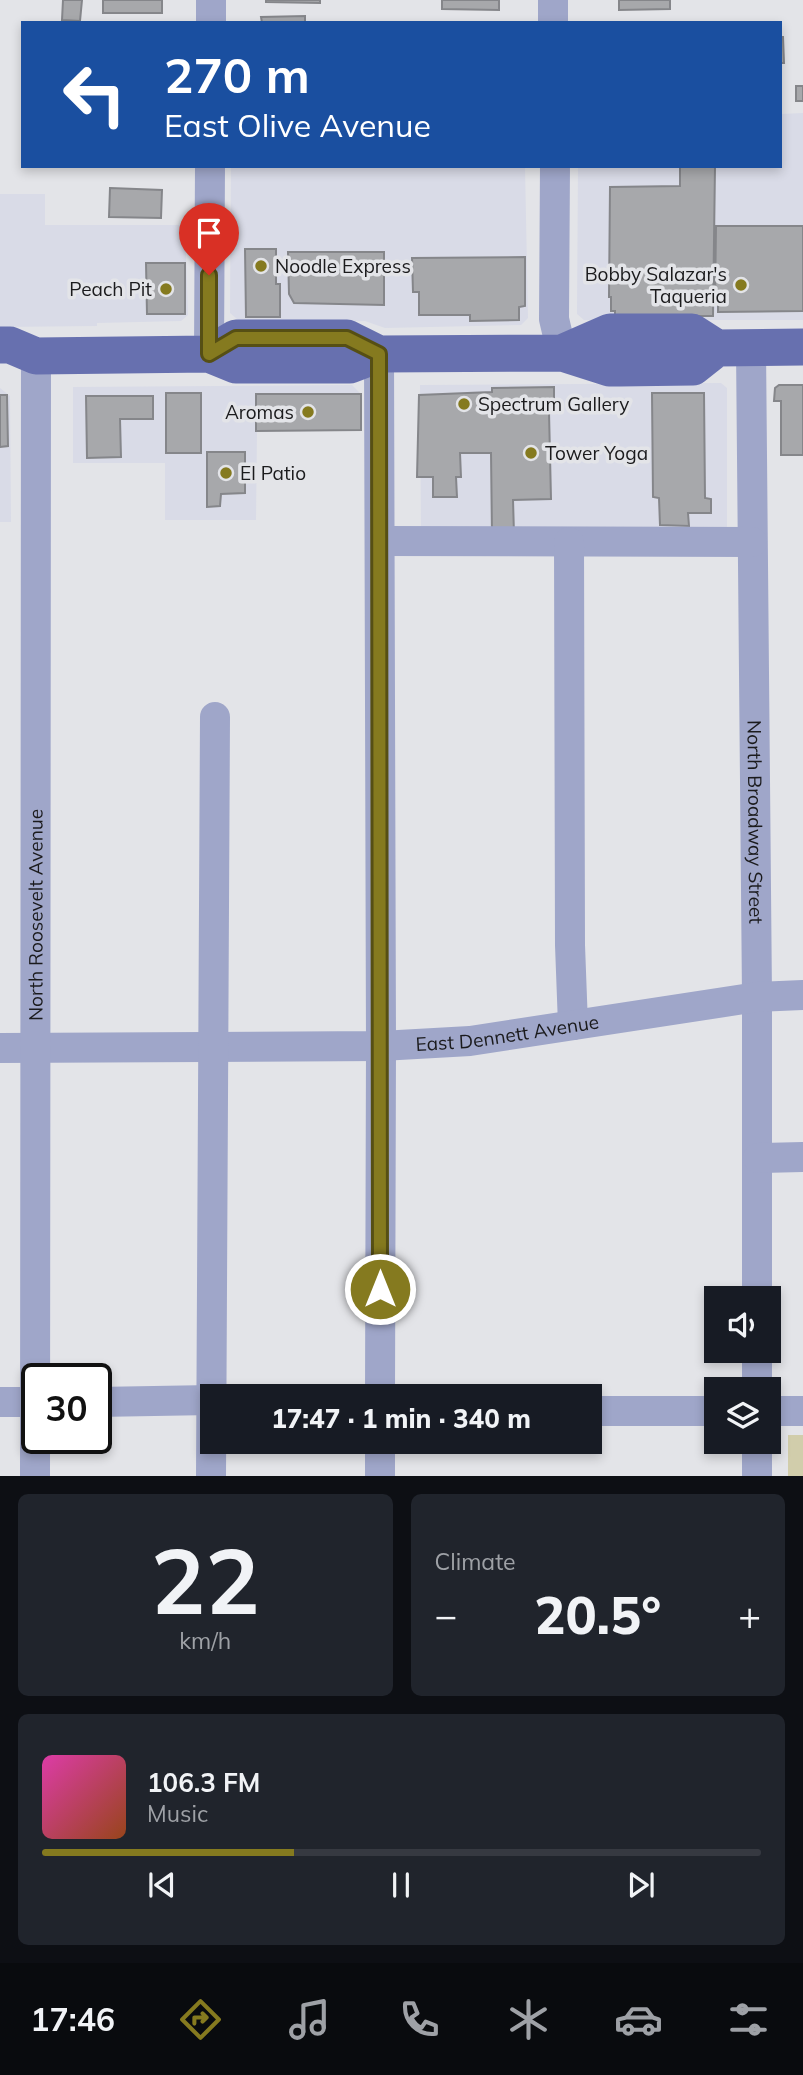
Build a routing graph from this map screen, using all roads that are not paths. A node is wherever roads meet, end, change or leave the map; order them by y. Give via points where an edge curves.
1 (211, 0) edge
2 (553, 0) edge
3 (211, 21) edge
4 (554, 21) edge
5 (210, 168) edge
6 (555, 168) edge
7 (0, 345) edge
8 (803, 347) edge
9 (734, 348) junction
10 (562, 353) junction
11 (209, 354) junction
12 (379, 354) junction
13 (36, 355) junction
14 (0, 369) edge
15 (380, 541) junction
16 (569, 542) junction
17 (752, 542) junction
18 (215, 717) dead end
19 (803, 995) edge
20 (757, 997) junction
21 (573, 1025) junction
22 (213, 1046) junction
23 (381, 1046) junction
24 (37, 1047) junction
25 (0, 1048) edge
26 (758, 1157) junction
27 (803, 1157) edge
28 (757, 1286) edge
29 (36, 1363) edge
30 (212, 1384) edge
31 (380, 1384) edge
32 (200, 1400) edge
33 (0, 1402) edge
34 (21, 1402) edge
35 (112, 1402) edge
36 (602, 1411) edge
37 (704, 1411) edge
38 (781, 1411) edge
39 (803, 1411) edge
40 (35, 1454) edge
41 (211, 1454) edge
42 (380, 1454) edge
43 (757, 1454) edge
44 (35, 1476) edge
45 (211, 1476) edge
46 (380, 1476) edge
47 (757, 1476) edge

1 - 3 street
2 - 4 street
5 - 11 street
6 - 10 street via 554,319
7 - 13 main road
8 - 9 main road
9 - 10 main road via 693,367 609,368
9 - 17 street, North Broadway Street
10 - 12 main road
11 - 12 main road via 236,338 347,338
11 - 13 main road
12 - 15 street
13 - 14 main road via 11,369
13 - 24 street, North Roosevelt Avenue
15 - 16 street
15 - 23 street
16 - 17 street
16 - 21 street
17 - 20 street, North Broadway Street
18 - 22 street
19 - 20 street, East Dennett Avenue
20 - 21 street, East Dennett Avenue
20 - 26 street, North Broadway Street
21 - 23 street, East Dennett Avenue via 470,1041
22 - 23 street, East Dennett Avenue
22 - 24 street, East Dennett Avenue
22 - 30 street
23 - 31 street
24 - 25 street, East Dennett Avenue
24 - 29 street, North Roosevelt Avenue
26 - 27 street
26 - 28 street, North Broadway Street
32 - 35 street
33 - 34 street
36 - 37 street
38 - 39 street
40 - 44 street, North Roosevelt Avenue
41 - 45 street
42 - 46 street
43 - 47 street

